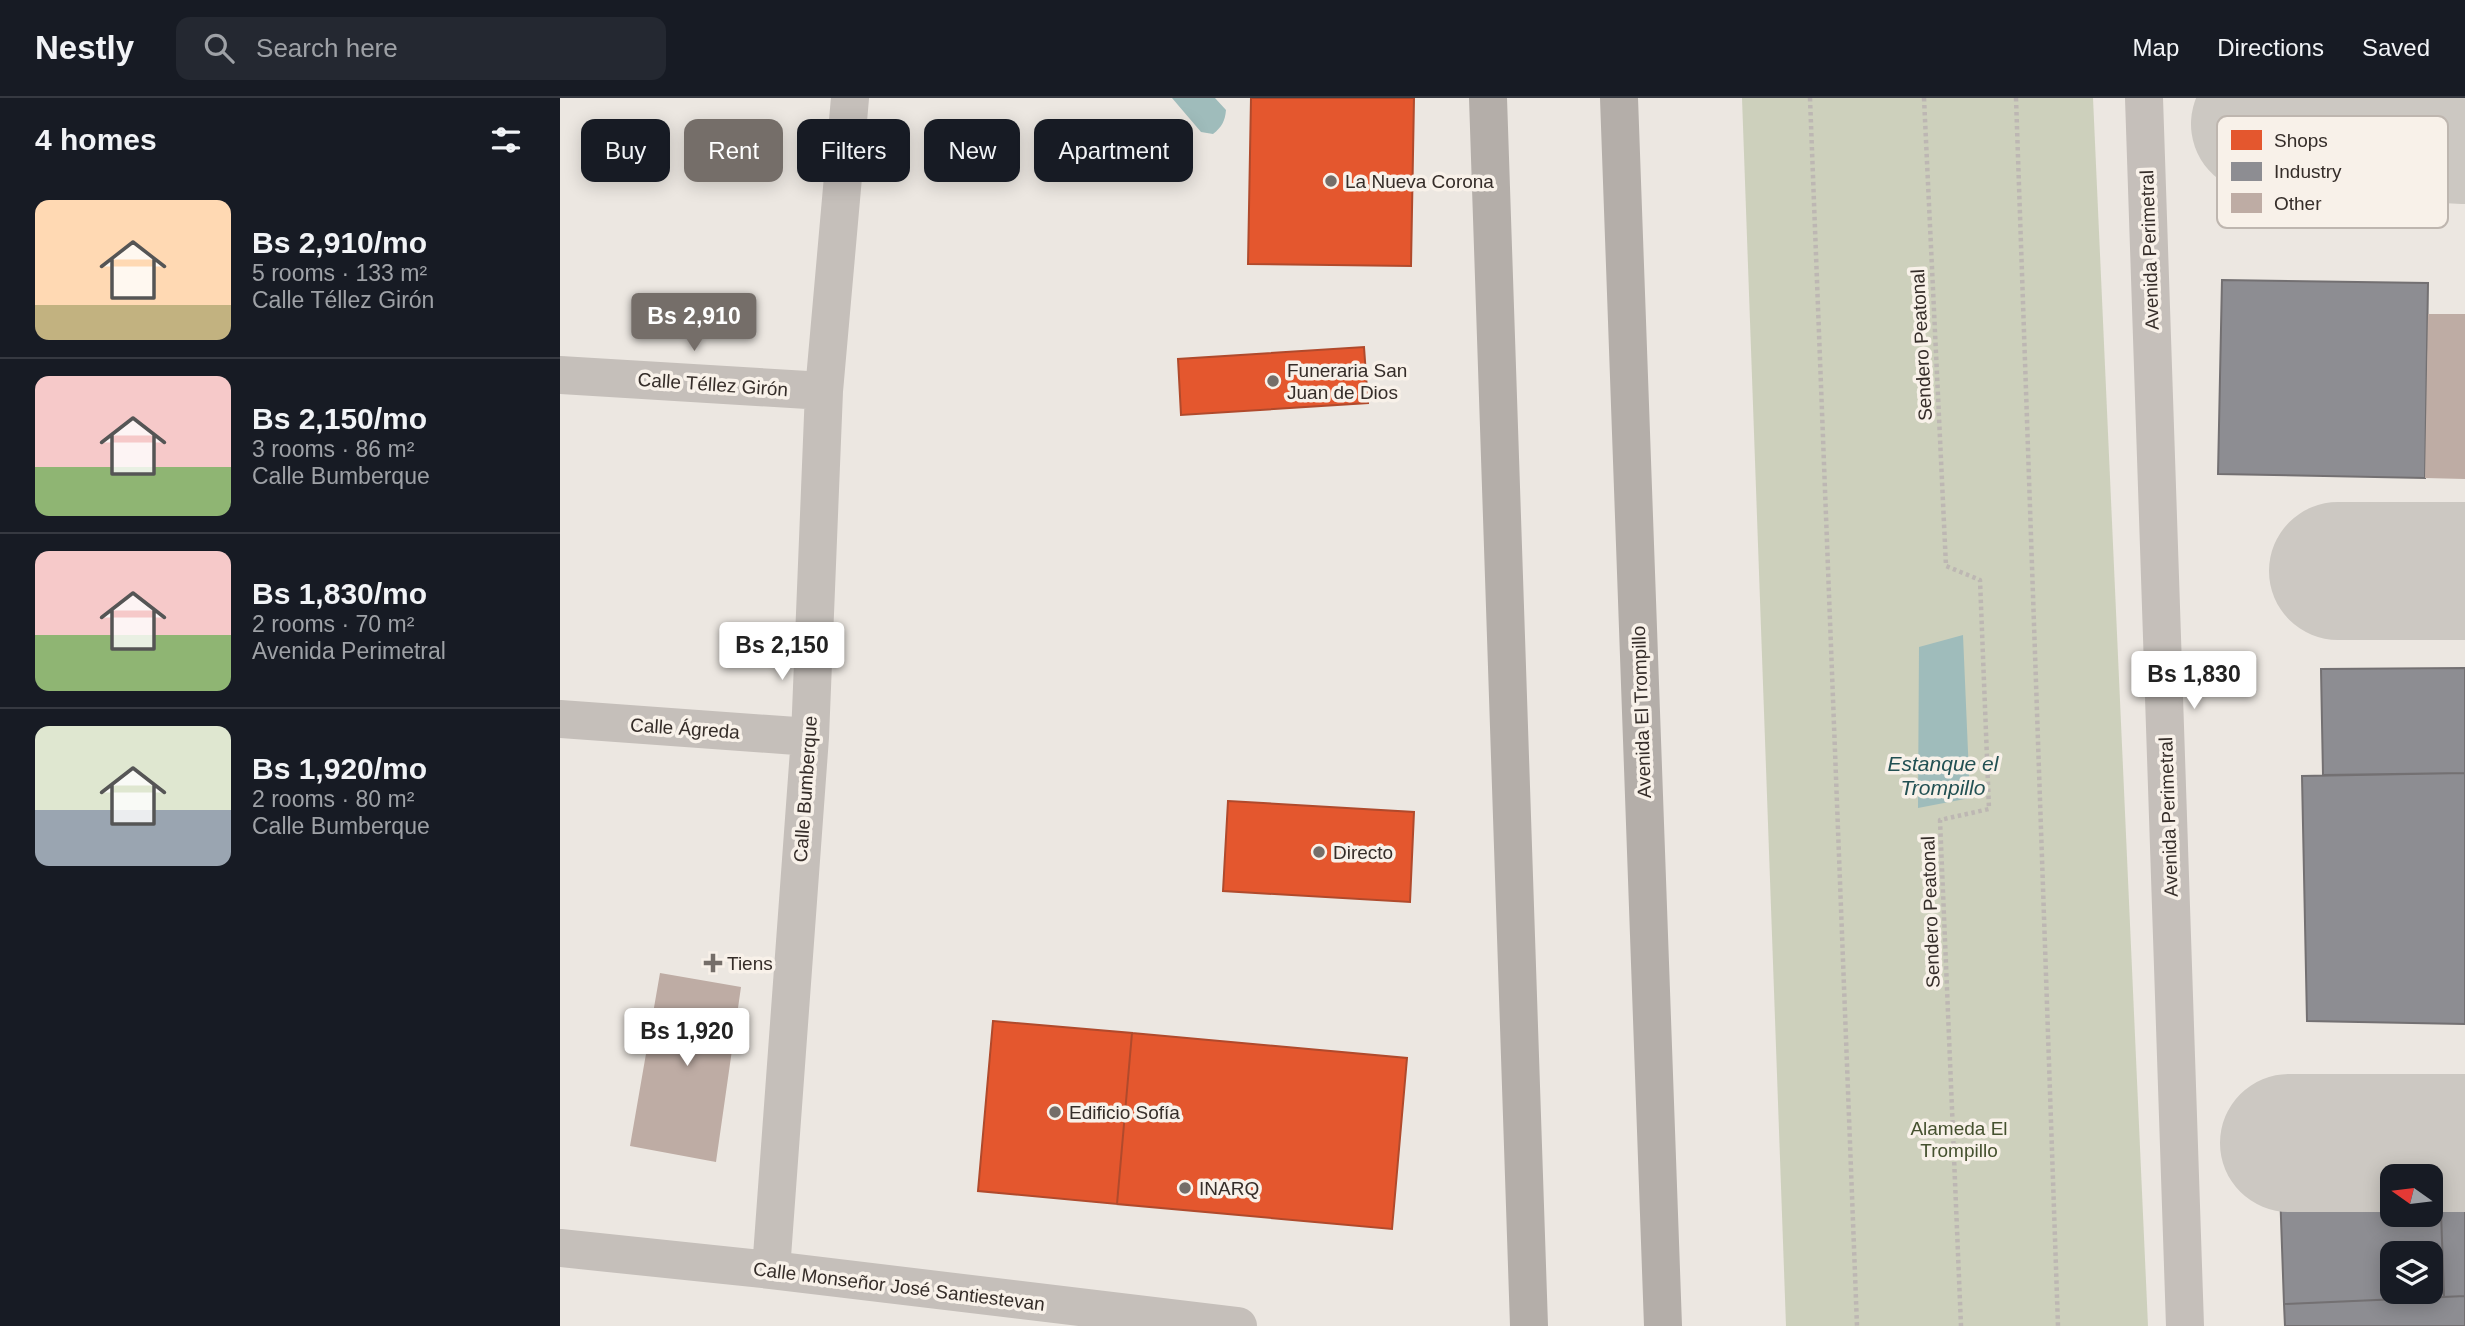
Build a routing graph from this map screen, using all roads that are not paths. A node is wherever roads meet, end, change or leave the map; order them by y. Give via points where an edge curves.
1 (850, 98) edge
2 (1488, 98) edge
3 (1619, 98) edge
4 (2144, 98) edge
5 (560, 375) edge
6 (824, 391) junction
7 (560, 719) edge
8 (810, 737) junction
9 (560, 1248) edge
10 (771, 1270) junction
11 (1238, 1326) edge
12 (1529, 1326) edge
13 (1662, 1326) edge
14 (2185, 1326) edge

1 - 6 street, Calle Bumberque
2 - 12 main road
3 - 13 main road, Avenida El Trompillo
4 - 14 street, Avenida Perimetral
5 - 6 street, Calle Téllez Girón
6 - 8 street, Calle Bumberque
7 - 8 street, Calle Ágreda
8 - 10 street, Calle Bumberque
9 - 10 street, Calle Monseñor José Santiestevan
10 - 11 street, Calle Monseñor José Santiestevan

